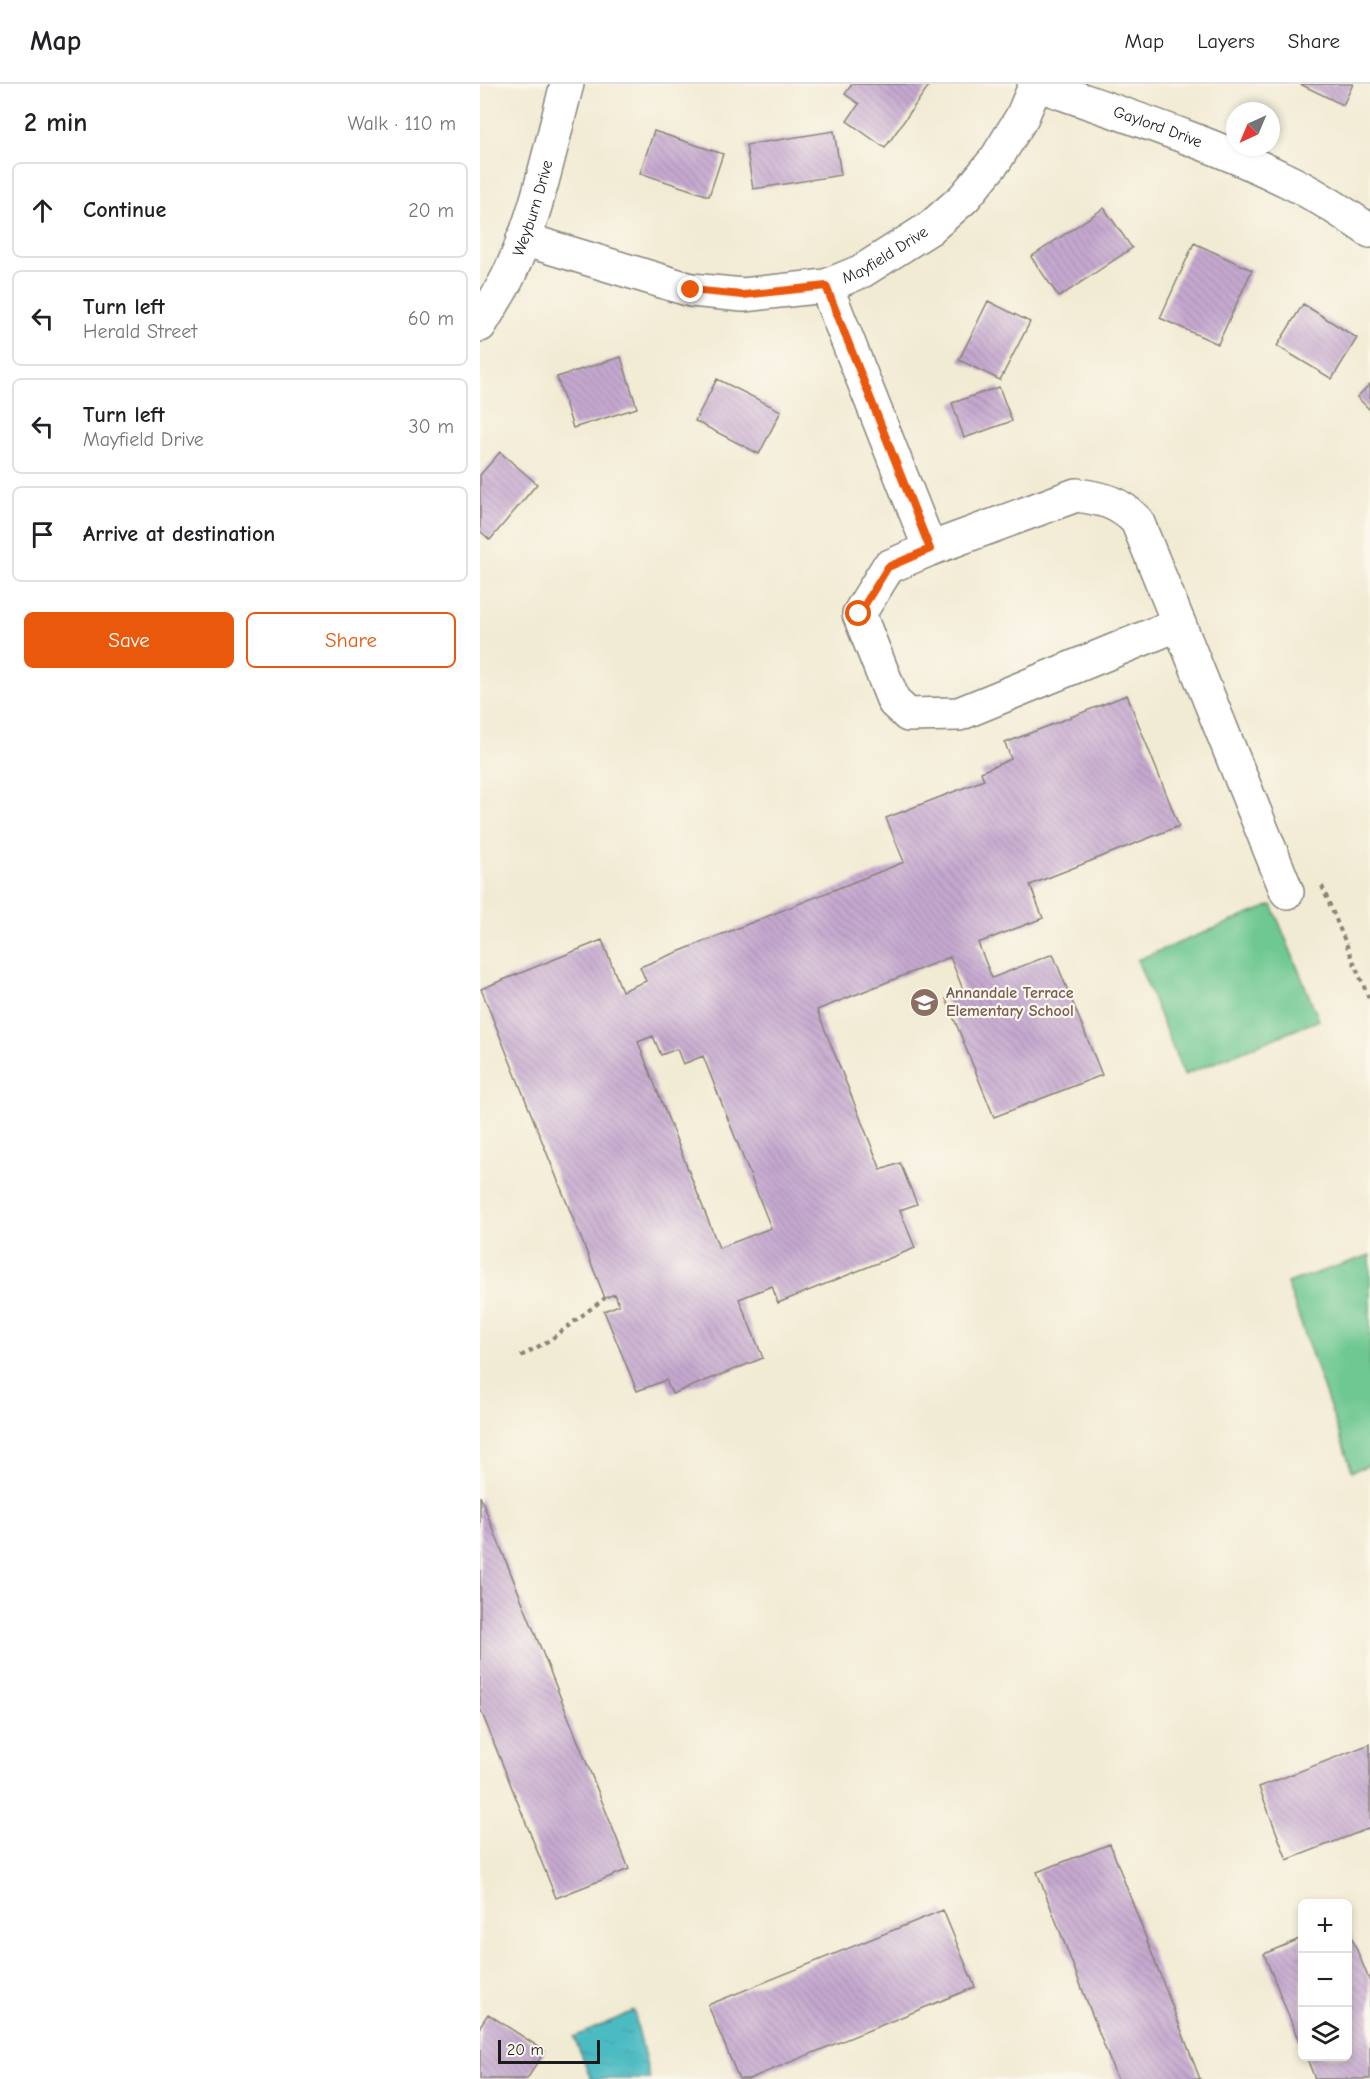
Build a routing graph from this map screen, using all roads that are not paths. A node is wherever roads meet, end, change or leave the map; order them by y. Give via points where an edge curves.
1 (567, 84) edge
2 (1036, 84) edge
3 (1370, 231) edge
4 (523, 239) junction
5 (826, 286) junction
6 (480, 325) edge
7 (930, 549) junction
8 (1179, 624) junction
9 (1287, 892) road end

1 - 4 street, Weyburn Drive
2 - 3 street, Gaylord Drive via 1219,150 1289,181
2 - 5 street, Mayfield Drive via 996,159 964,198 930,228 862,271
4 - 5 street, Mayfield Drive via 691,290 743,295
4 - 6 street, Weyburn Drive via 508,277
5 - 7 street
7 - 8 street via 1076,495 1103,498 1126,509 1137,520
7 - 8 street via 888,567 859,614 894,702 908,714 959,714
8 - 9 street

